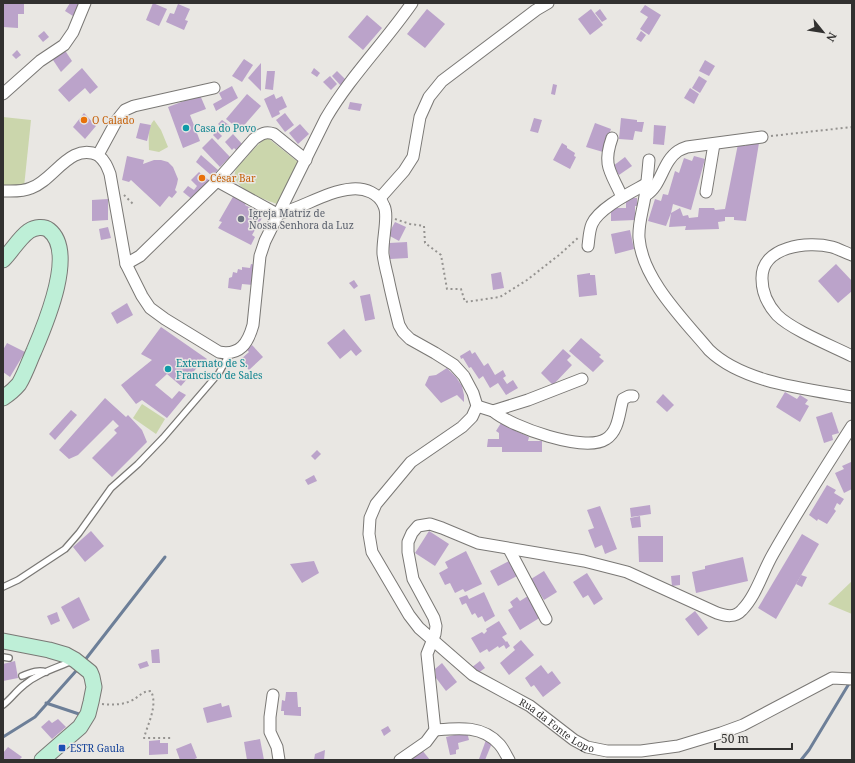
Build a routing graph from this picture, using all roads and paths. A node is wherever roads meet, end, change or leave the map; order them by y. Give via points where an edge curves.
1 (85, 3) edge
2 (412, 3) edge
3 (548, 3) edge
4 (214, 88) dead end
5 (3, 94) edge
6 (852, 127) edge
7 (762, 137) joint
8 (612, 138) dead end
9 (714, 144) junction
10 (98, 155) junction
11 (306, 160) junction
12 (649, 160) dead end
13 (217, 181) junction
14 (646, 190) junction
15 (3, 191) edge
16 (121, 192) dead end
17 (706, 192) dead end
18 (622, 197) junction
19 (380, 198) junction
20 (133, 204) dead end
21 (277, 214) junction
22 (386, 218) junction
23 (591, 225) junction
24 (588, 246) dead end
25 (852, 255) edge
26 (3, 260) edge
27 (126, 264) junction
28 (227, 353) junction
29 (852, 356) edge
30 (582, 379) dead end
31 (633, 396) dead end
32 (852, 397) edge
33 (3, 398) edge
34 (477, 406) junction
35 (494, 411) junction
36 (852, 426) edge
37 (509, 549) junction
38 (3, 587) edge
39 (546, 619) dead end
40 (3, 641) edge
41 (432, 641) junction
42 (76, 661) junction
43 (47, 672) junction
44 (22, 676) dead end
45 (852, 679) edge
46 (274, 695) dead end
47 (91, 702) junction
48 (3, 705) edge
49 (435, 730) junction
50 (174, 738) dead end
51 (42, 760) edge
52 (279, 760) edge
53 (400, 760) edge
54 (508, 760) edge

1 - 5 street via 73,32 64,45 40,61
2 - 11 street via 336,101
3 - 19 street via 442,81 429,97 420,117 412,157 404,172
4 - 10 street via 125,110
6 - 7 path
7 - 9 street
8 - 18 street via 607,150 608,170
9 - 14 street via 687,147 678,151 651,192
9 - 17 street
10 - 15 street via 83,152 32,188
10 - 27 street via 103,159 110,174
11 - 13 street via 268,132 254,139
11 - 21 street
12 - 14 street
13 - 21 street
13 - 27 street via 140,256
14 - 18 street
14 - 32 street via 639,237 641,254 656,285 709,350 727,365 749,376
16 - 20 path
18 - 23 street
19 - 21 street via 363,189 351,189
19 - 22 street via 386,211
21 - 28 street via 260,256 250,336 244,346 235,352
22 - 23 path via 424,226 425,243 441,255 447,289 461,289 465,302 500,297 560,255
22 - 34 street via 383,256 399,325 410,339 454,365 473,392
23 - 24 street
25 - 29 street via 832,247 810,244 790,248 776,253 767,261 762,272 762,284 767,301 778,315 793,327
26 - 33 main road via 30,230 40,227 48,229 55,236 60,268 56,294 23,376 14,390
27 - 28 street via 150,308 212,348
28 - 38 lane via 219,373 163,438 112,488 65,549 24,577
30 - 35 street
31 - 35 street via 622,400 613,431 606,439 593,443 582,444 528,430 500,417
34 - 35 street
34 - 41 street, Rua da Fonte Lopo via 472,417 462,427 411,462 376,504 370,518 372,552 409,615
36 - 37 street via 772,556 748,603 735,615 717,613 627,572 584,560
37 - 39 street
37 - 41 street via 478,543 430,524 418,526 412,533 408,542 408,552 413,578 434,618 436,626
40 - 42 main road via 49,650
41 - 45 street, Rua da Fonte Lopo via 473,675 530,706 574,740 587,747 607,751 641,751 678,746 743,725 832,678
41 - 49 street via 427,654 427,664
42 - 43 lane
42 - 47 main road via 90,672 92,677 94,687
43 - 44 lane via 36,671
43 - 48 lane via 34,677
46 - 52 street via 270,732 277,747
47 - 50 path via 121,704 132,701 145,691 151,691 154,706 144,738
47 - 51 main road via 88,714 80,727
49 - 53 street via 426,742
49 - 54 street via 480,730 500,745

